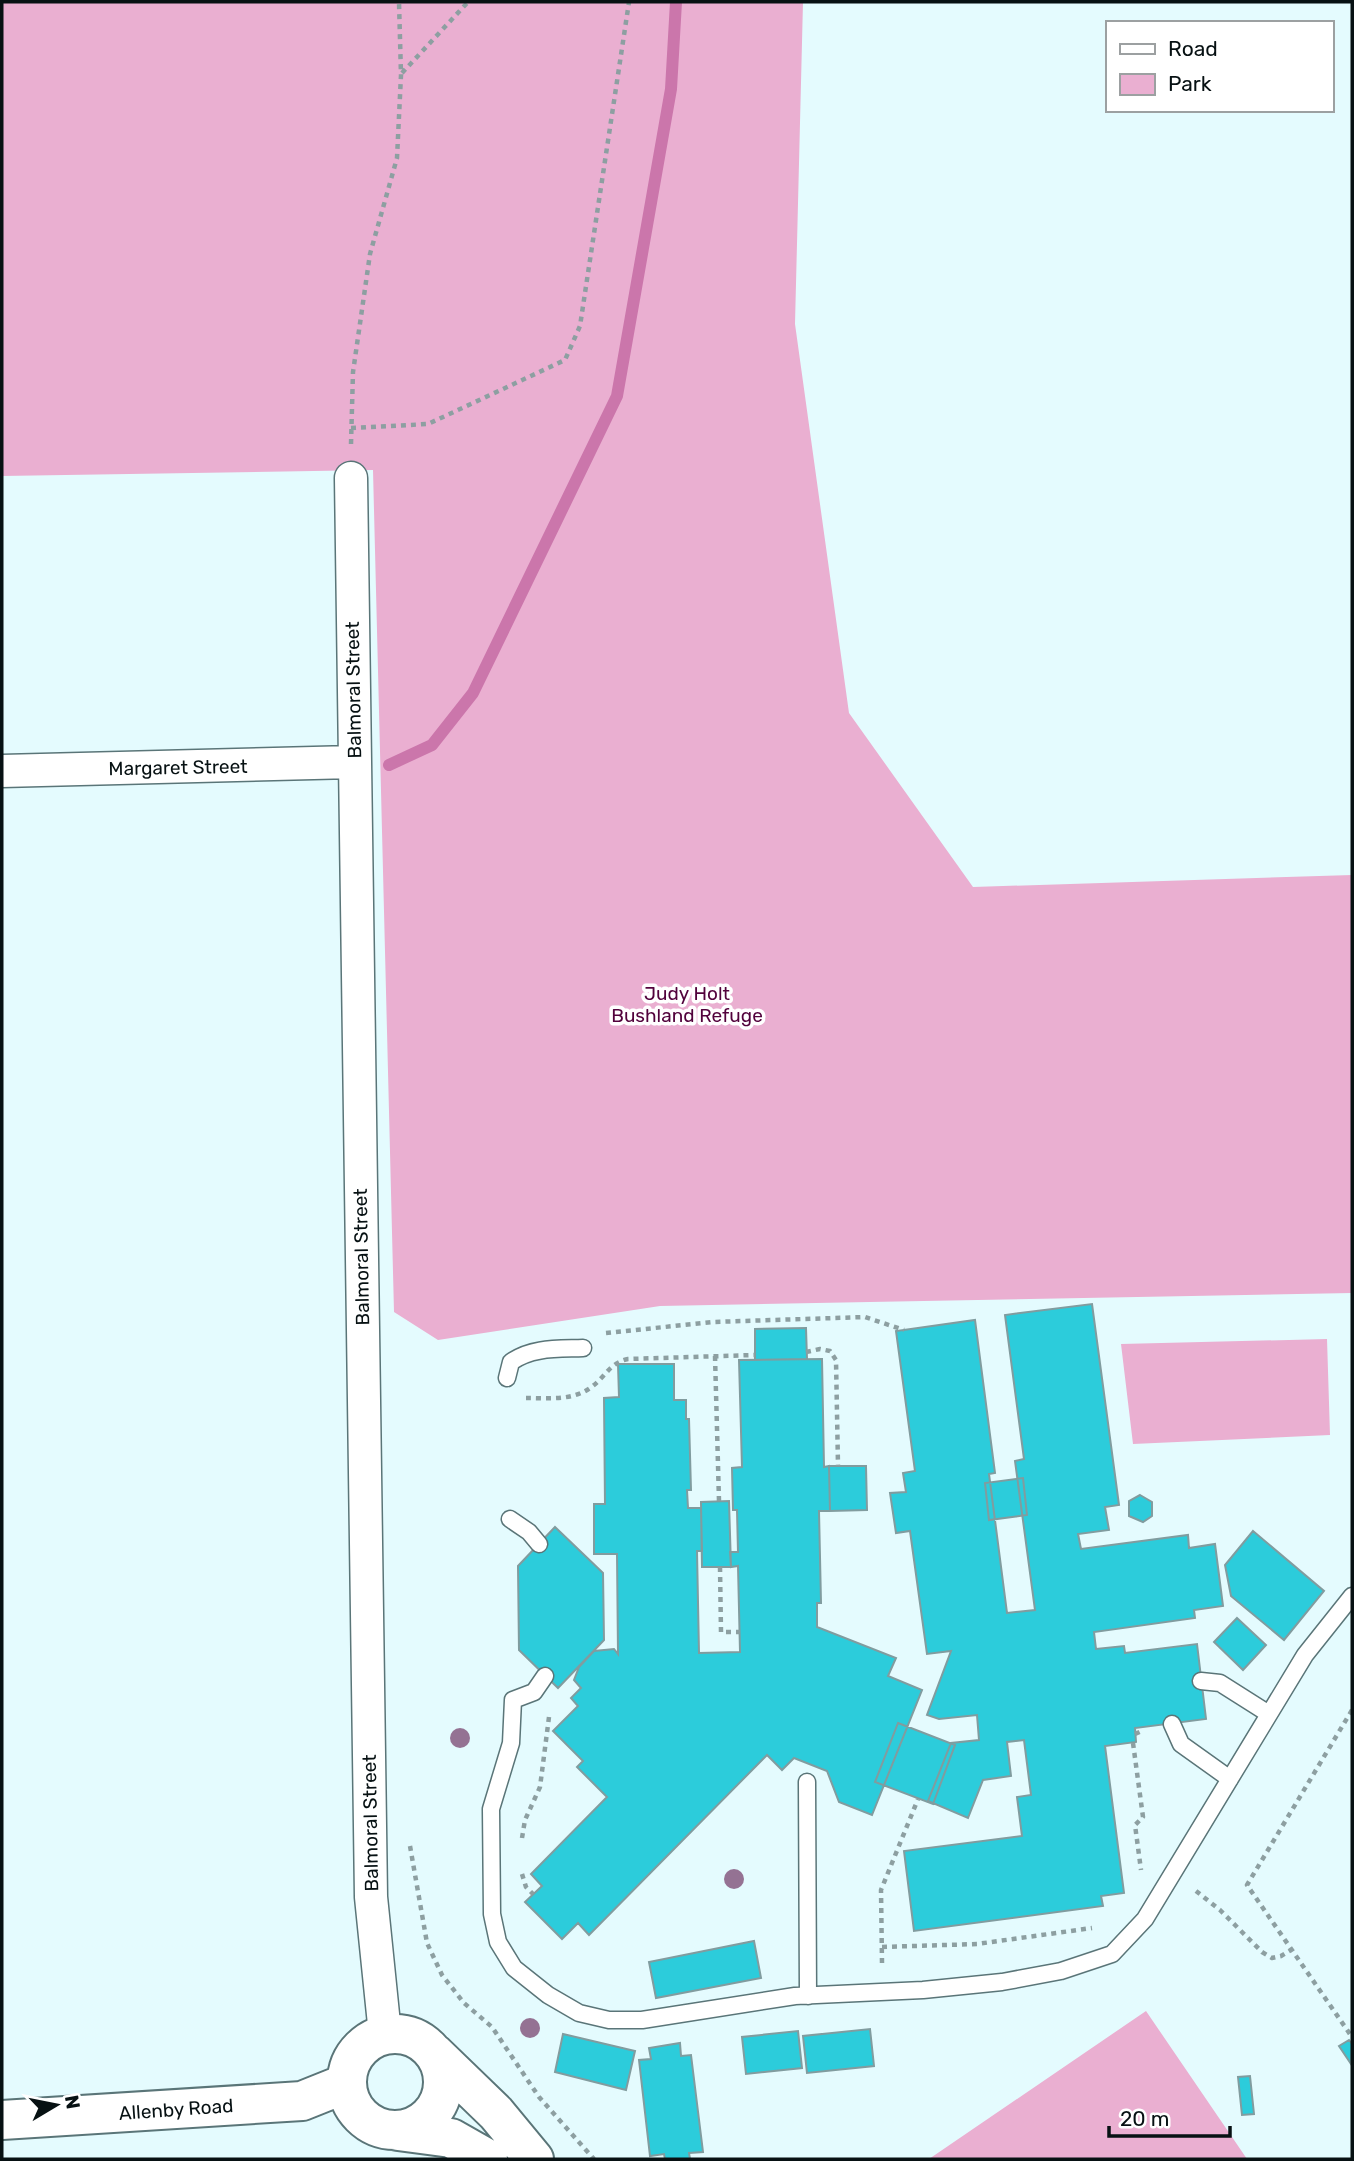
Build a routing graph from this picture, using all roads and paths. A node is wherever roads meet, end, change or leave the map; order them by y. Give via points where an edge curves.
1 (399, 2) edge
2 (468, 2) edge
3 (629, 2) edge
4 (401, 75) junction
5 (351, 428) junction
6 (351, 478) joint
7 (353, 762) junction
8 (2, 771) edge
9 (904, 1330) dead end
10 (583, 1348) joint
11 (806, 1352) dead end
12 (755, 1355) dead end
13 (715, 1356) junction
14 (508, 1378) dead end
15 (521, 1398) dead end
16 (838, 1466) dead end
17 (719, 1501) dead end
18 (510, 1519) dead end
19 (540, 1544) dead end
20 (720, 1567) dead end
21 (1352, 1596) edge
22 (740, 1632) dead end
23 (544, 1678) joint
24 (1201, 1681) dead end
25 (1352, 1710) edge
26 (1269, 1714) junction
27 (1172, 1724) dead end
28 (1133, 1743) dead end
29 (1230, 1779) junction
30 (807, 1782) dead end
31 (918, 1799) dead end
32 (522, 1841) dead end
33 (409, 1843) dead end
34 (523, 1866) dead end
35 (1172, 1874) junction
36 (1142, 1878) dead end
37 (533, 1894) dead end
38 (1094, 1928) dead end
39 (882, 1947) junction
40 (1291, 1950) junction
41 (883, 1992) junction
42 (808, 1996) junction
43 (385, 2034) junction
44 (1352, 2036) edge
45 (434, 2053) junction
46 (347, 2083) junction
47 (2, 2120) edge
48 (398, 2131) junction
49 (488, 2159) edge
50 (534, 2159) edge
51 (594, 2159) edge

1 - 4 path
2 - 4 path
3 - 5 path via 580,326 565,360 428,424
4 - 5 path via 397,158 370,254 353,372
5 - 6 path
6 - 7 street, Balmoral Street
7 - 8 street, Margaret Street
7 - 43 street, Balmoral Street via 371,1897
9 - 10 path via 865,1317 713,1322 586,1337
10 - 14 lane via 520,1355 511,1362
11 - 16 path via 830,1351 836,1360
12 - 13 path
13 - 15 path via 628,1359 617,1362 576,1395
13 - 17 path
18 - 19 lane
20 - 22 path via 721,1632
21 - 26 lane via 1305,1655
23 - 32 path via 550,1706 542,1773
23 - 42 lane via 534,1692 513,1700 511,1743 491,1809 492,1914 498,1942 514,1968 558,2002 609,2020 642,2020
24 - 26 lane via 1220,1682
25 - 40 path via 1247,1885
26 - 29 lane
27 - 29 lane via 1181,1744
28 - 36 path via 1143,1817 1135,1825
29 - 35 lane
30 - 42 lane
31 - 39 path via 881,1890
33 - 51 path via 427,1943 442,1975 464,2003 492,2027 538,2097
34 - 37 path via 526,1886
35 - 40 path via 1220,1910 1262,1952 1272,1958
35 - 41 lane via 1145,1919 1112,1954 1062,1971 1002,1982
38 - 39 path via 977,1944
39 - 41 path
40 - 44 path
41 - 42 lane
43 - 45 main road via 412,2036
43 - 46 main road via 357,2052
45 - 48 main road via 442,2066 442,2096 425,2120
45 - 50 main road via 496,2113
46 - 47 main road, Allenby Road via 302,2101
46 - 48 main road via 357,2112 376,2126
48 - 49 main road via 452,2138

